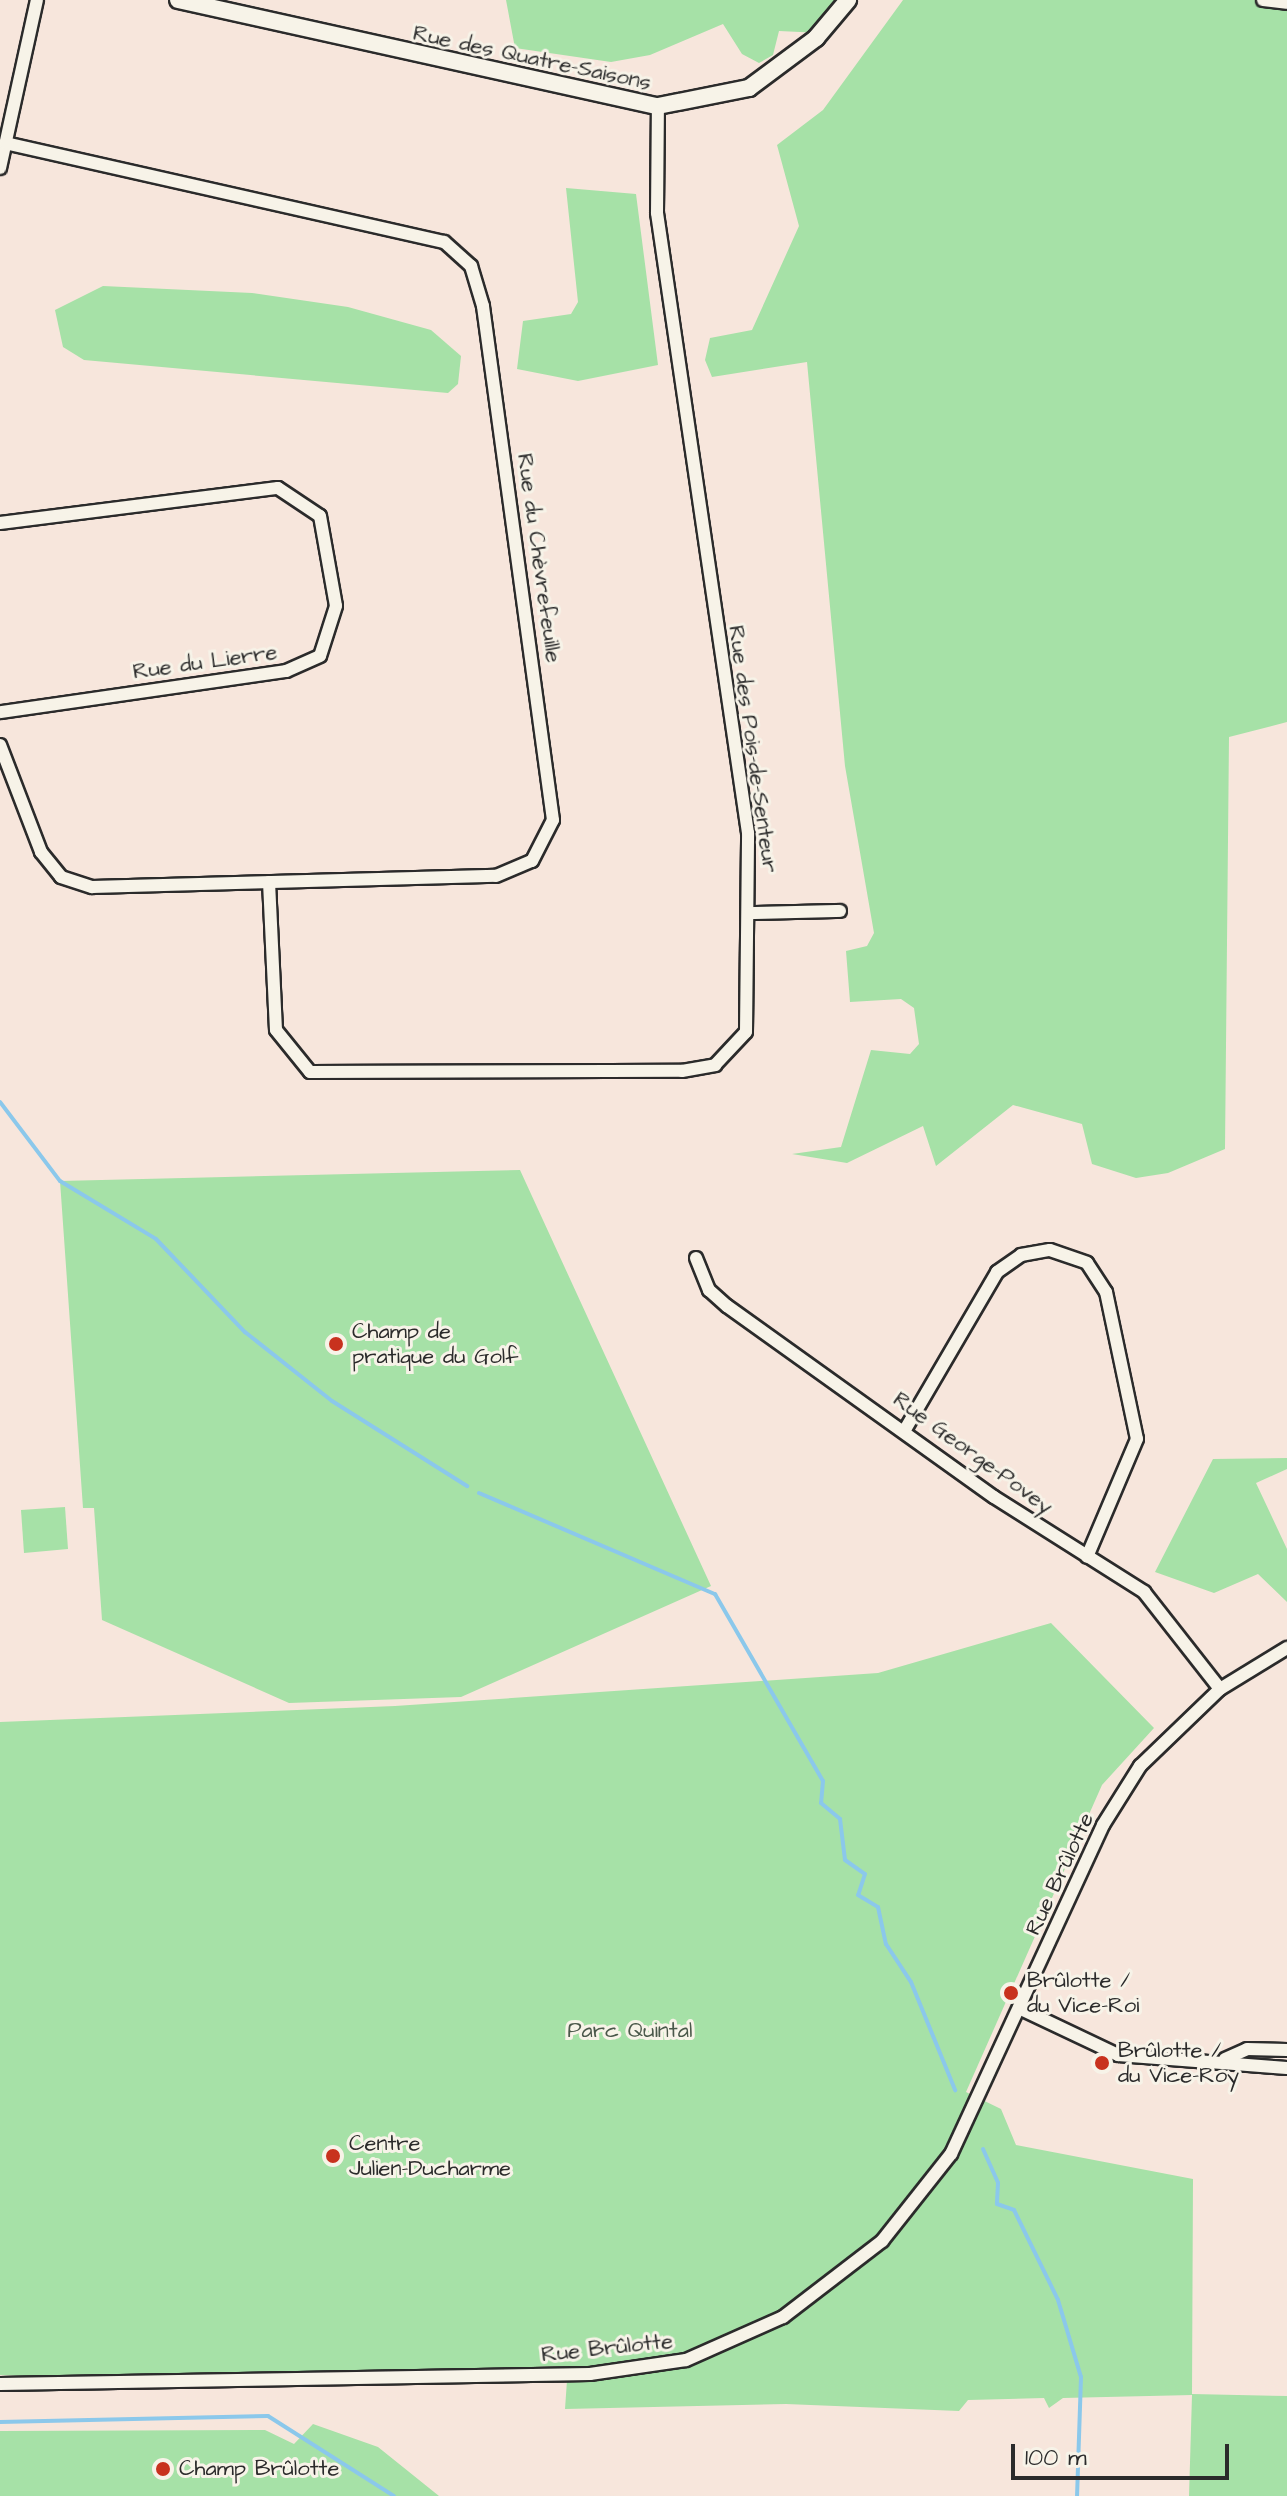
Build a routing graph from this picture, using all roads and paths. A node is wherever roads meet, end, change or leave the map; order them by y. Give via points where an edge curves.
1 (37, 0) edge
2 (178, 0) edge
3 (848, 0) edge
4 (1263, 0) edge
5 (1287, 3) edge
6 (658, 106) junction
7 (6, 143) junction
8 (0, 168) edge
9 (0, 523) edge
10 (0, 712) edge
11 (0, 745) edge
12 (269, 882) junction
13 (840, 911) dead end
14 (751, 913) junction
15 (696, 1258) dead end
16 (906, 1428) junction
17 (1087, 1557) junction
18 (1287, 1648) edge
19 (1220, 1689) junction
20 (1019, 2008) junction
21 (1287, 2050) edge
22 (1225, 2059) junction
23 (1287, 2068) edge
24 (0, 2384) edge

1 - 7 street
2 - 6 street, Rue des Quatre-Saisons
3 - 6 street, Rue des Quatre-Saisons via 816,38 749,88
4 - 5 street
6 - 14 street, Rue des Pois-de-Senteur via 657,213 748,833
7 - 8 street
7 - 12 street, Rue du Chèvrefeuille via 444,242 471,266 478,284 545,736 554,807 549,834 532,861 507,874
9 - 10 street, Rue du Lierre via 278,488 320,516 336,606 320,656 286,671
11 - 12 street, Rue du Chèvrefeuille via 41,852 61,877 92,887
12 - 14 street, Rue des Pois-de-Senteur via 276,1030 294,1061 329,1076 715,1065 735,1050 752,1013
13 - 14 street
15 - 16 street, Rue George-Povey via 709,1290 727,1306
16 - 17 street, Rue George-Povey via 964,1476
16 - 17 street via 997,1272 1021,1255 1050,1250 1087,1263 1106,1292 1137,1439
17 - 19 street, Rue George-Povey via 1152,1600
18 - 19 street, Rue Brûlotte
19 - 20 street, Rue Brûlotte via 1122,1792
20 - 22 street via 1118,2055
20 - 24 street, Rue Brûlotte via 951,2154 901,2222 810,2301 713,2351 590,2374
21 - 22 street via 1247,2049
22 - 23 street

